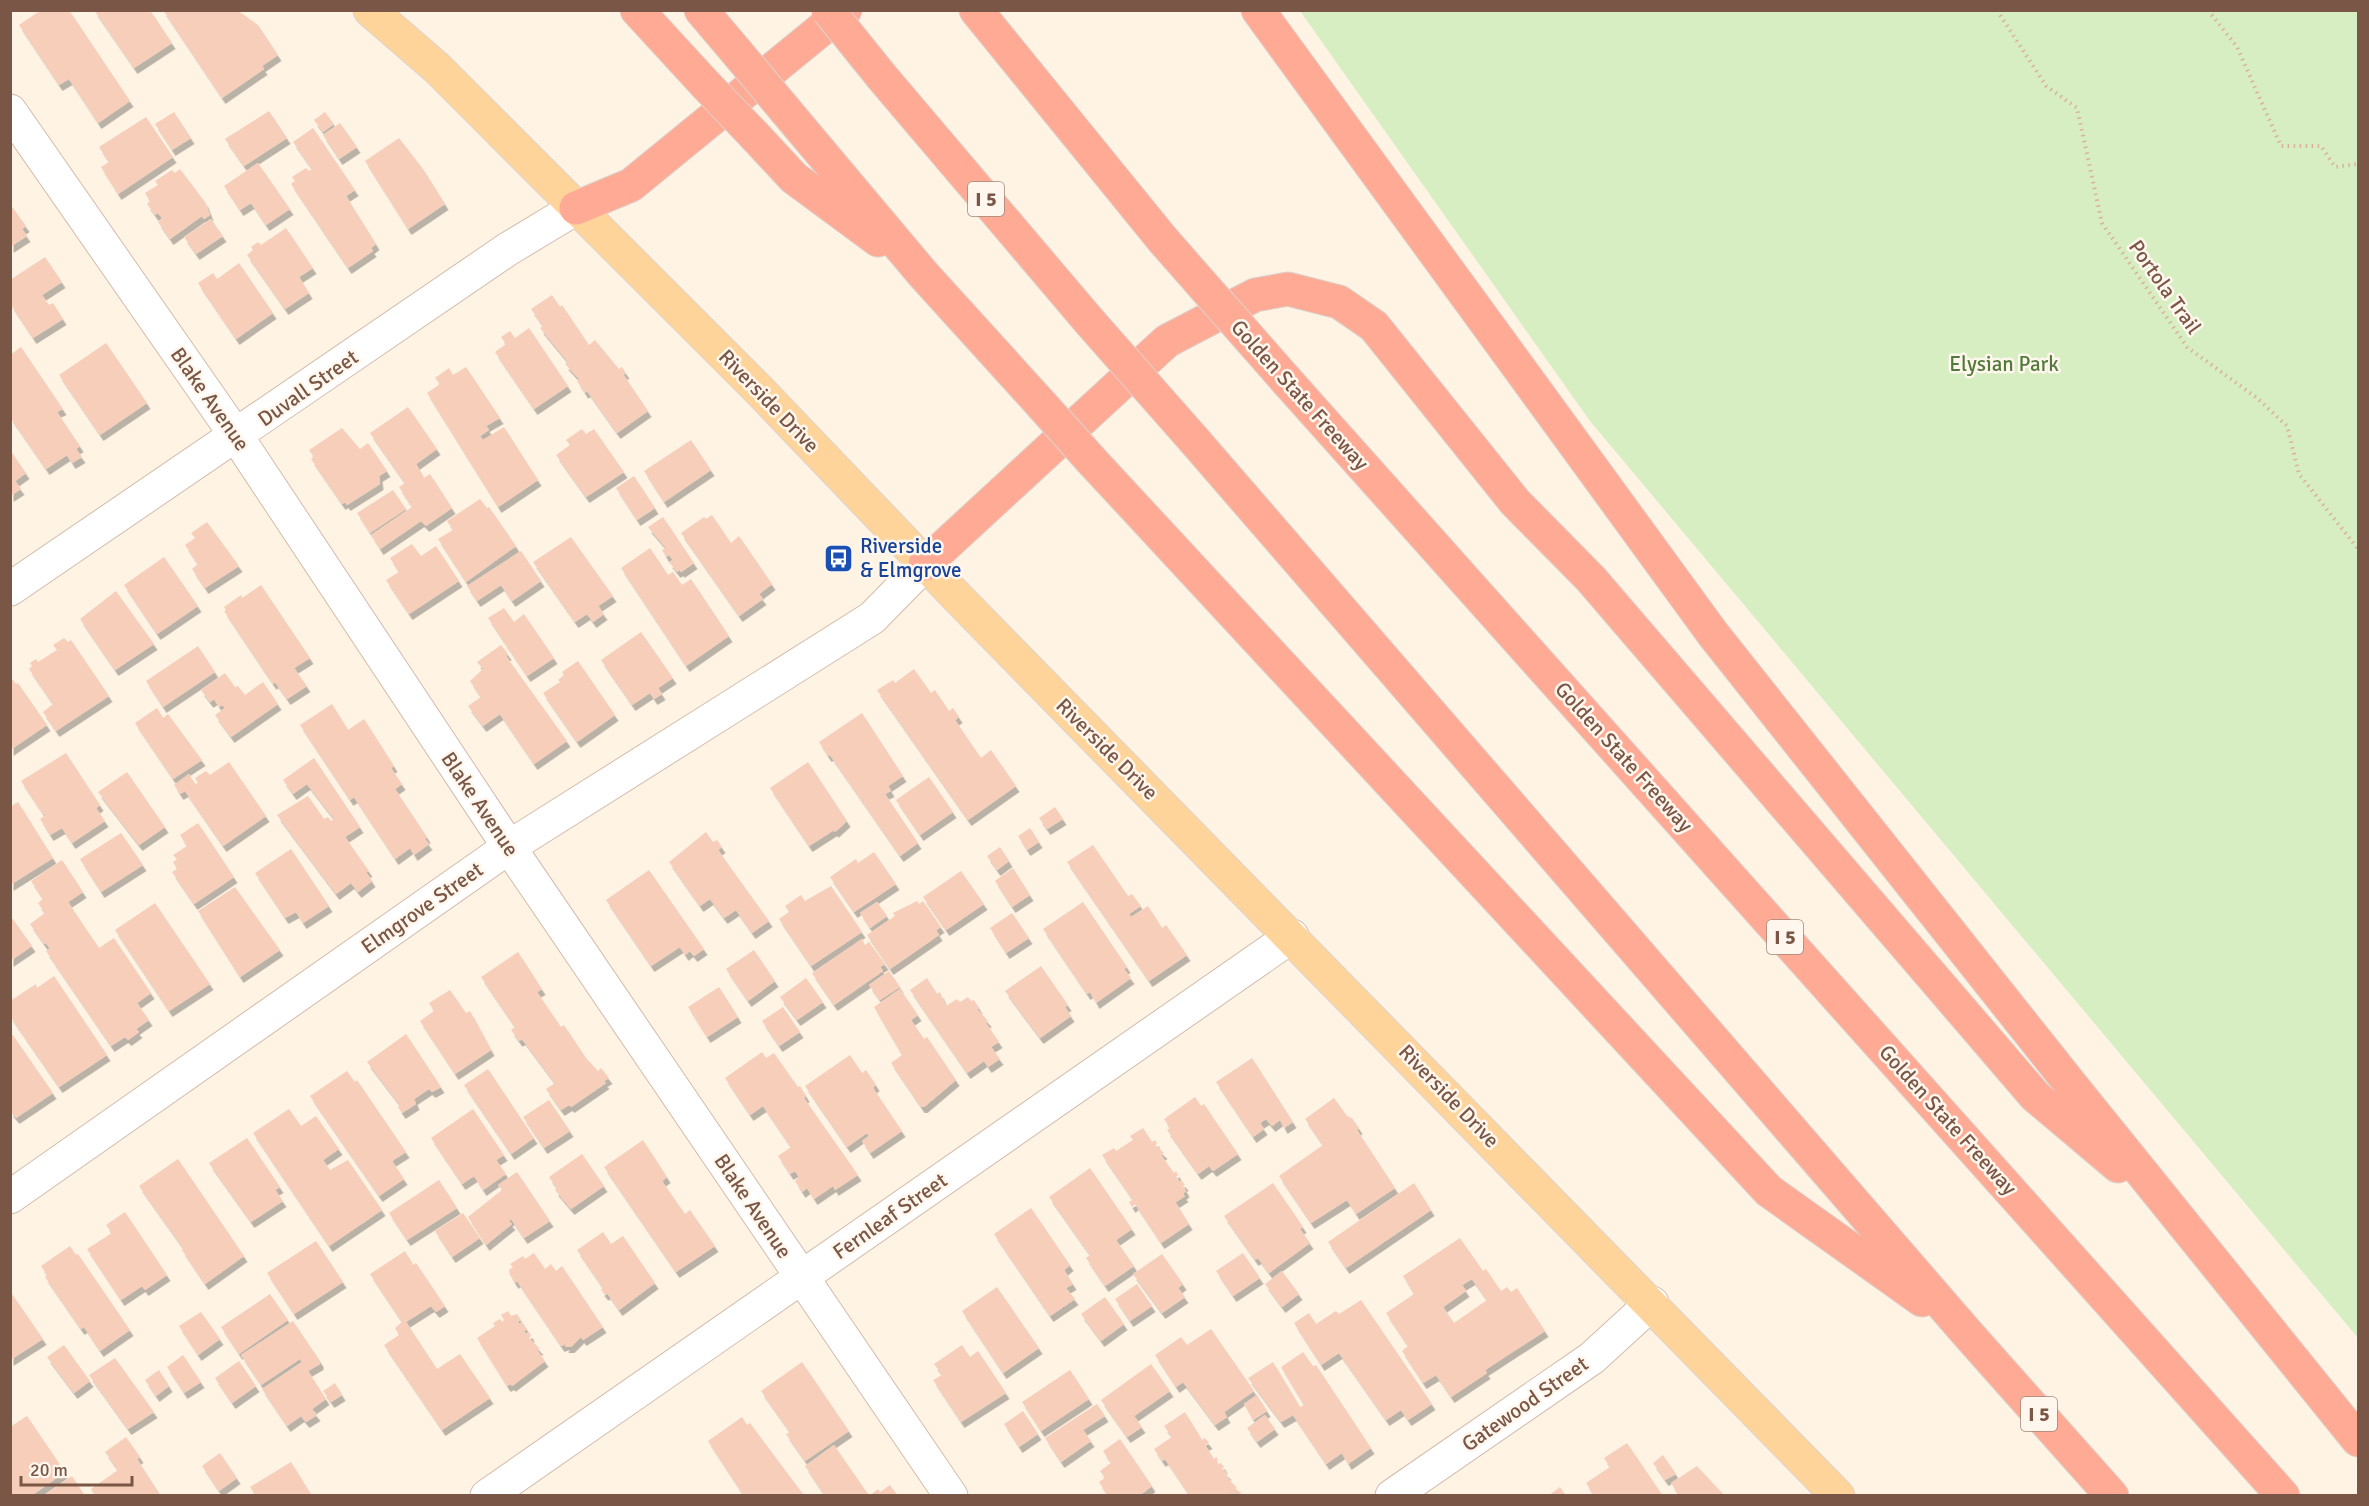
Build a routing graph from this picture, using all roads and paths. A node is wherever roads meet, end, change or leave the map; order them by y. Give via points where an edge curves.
1 (370, 10) edge
2 (637, 10) edge
3 (701, 10) edge
4 (828, 10) edge
5 (845, 10) edge
6 (1258, 10) edge
7 (1997, 10) edge
8 (2208, 10) edge
9 (977, 12) edge
10 (10, 111) edge
11 (2358, 164) edge
12 (576, 208) junction
13 (923, 274) junction
14 (237, 437) junction
15 (2358, 549) edge
16 (925, 564) junction
17 (10, 590) edge
18 (509, 847) junction
19 (1292, 936) junction
20 (10, 1197) edge
21 (2178, 1216) junction
22 (802, 1277) junction
23 (1652, 1303) junction
24 (1967, 1333) junction
25 (2358, 1440) edge
26 (487, 1496) edge
27 (951, 1496) edge
28 (1392, 1496) edge
29 (1838, 1496) edge
30 (2112, 1496) edge
31 (2283, 1496) edge

1 - 12 main road, Riverside Drive via 437,68
2 - 13 highway, bridge via 794,178
3 - 13 highway, bridge
4 - 24 highway, I 5, bridge via 1090,322
5 - 12 highway via 631,185
6 - 21 highway via 1713,634
7 - 15 path, Portola Trail via 2046,86 2078,108 2102,223 2187,347 2257,398 2287,426 2299,474
8 - 11 path via 2237,47 2281,146 2321,146 2335,167
9 - 31 highway, Golden State Freeway / I 5, bridge via 1163,240 1286,380
10 - 14 street, Blake Avenue
12 - 14 street, Duvall Street via 508,249
12 - 16 main road, Riverside Drive via 760,391
13 - 24 highway, bridge via 1769,1191
14 - 17 street, Duvall Street
14 - 18 street, Blake Avenue
16 - 18 street, Elmgrove Street via 872,618
16 - 19 main road, Riverside Drive
16 - 21 highway via 1167,340 1255,295 1288,289 1339,302 1374,326 1515,502 1591,579 2035,1096
18 - 20 street, Elmgrove Street
18 - 22 street, Blake Avenue
19 - 22 street, Fernleaf Street
19 - 23 main road, Riverside Drive
21 - 25 highway
22 - 26 street, Fernleaf Street
22 - 27 street, Blake Avenue
23 - 28 street, Gatewood Street via 1592,1358
23 - 29 main road, Riverside Drive
24 - 30 highway, I 5

